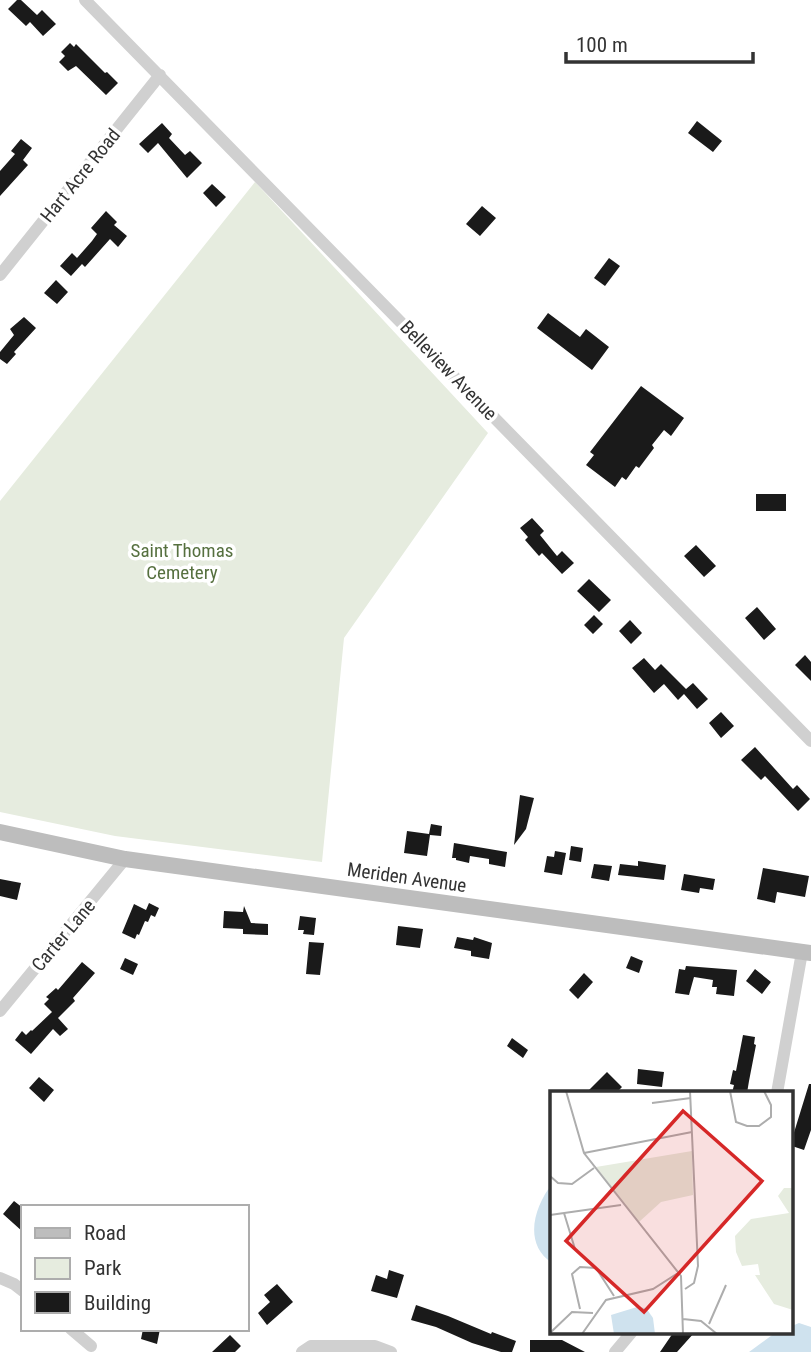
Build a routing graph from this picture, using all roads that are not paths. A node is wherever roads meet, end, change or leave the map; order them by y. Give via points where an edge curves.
1 (85, 0) edge
2 (160, 75) junction
3 (0, 275) edge
4 (811, 741) edge
5 (0, 832) edge
6 (125, 859) junction
7 (807, 952) edge
8 (0, 1011) edge
9 (777, 1091) edge
10 (0, 1278) edge
11 (21, 1289) edge
12 (73, 1331) edge
13 (630, 1334) edge
14 (92, 1346) dead end
15 (302, 1352) edge
16 (391, 1352) edge
17 (615, 1352) edge

1 - 2 street, Belleview Avenue
2 - 3 street, Hart Acre Road
2 - 4 street, Belleview Avenue
5 - 6 main road, Meriden Avenue
6 - 7 main road, Meriden Avenue
6 - 8 street, Carter Lane
7 - 9 street
10 - 11 street
12 - 14 street
13 - 17 street
15 - 16 street via 311,1346 375,1346

